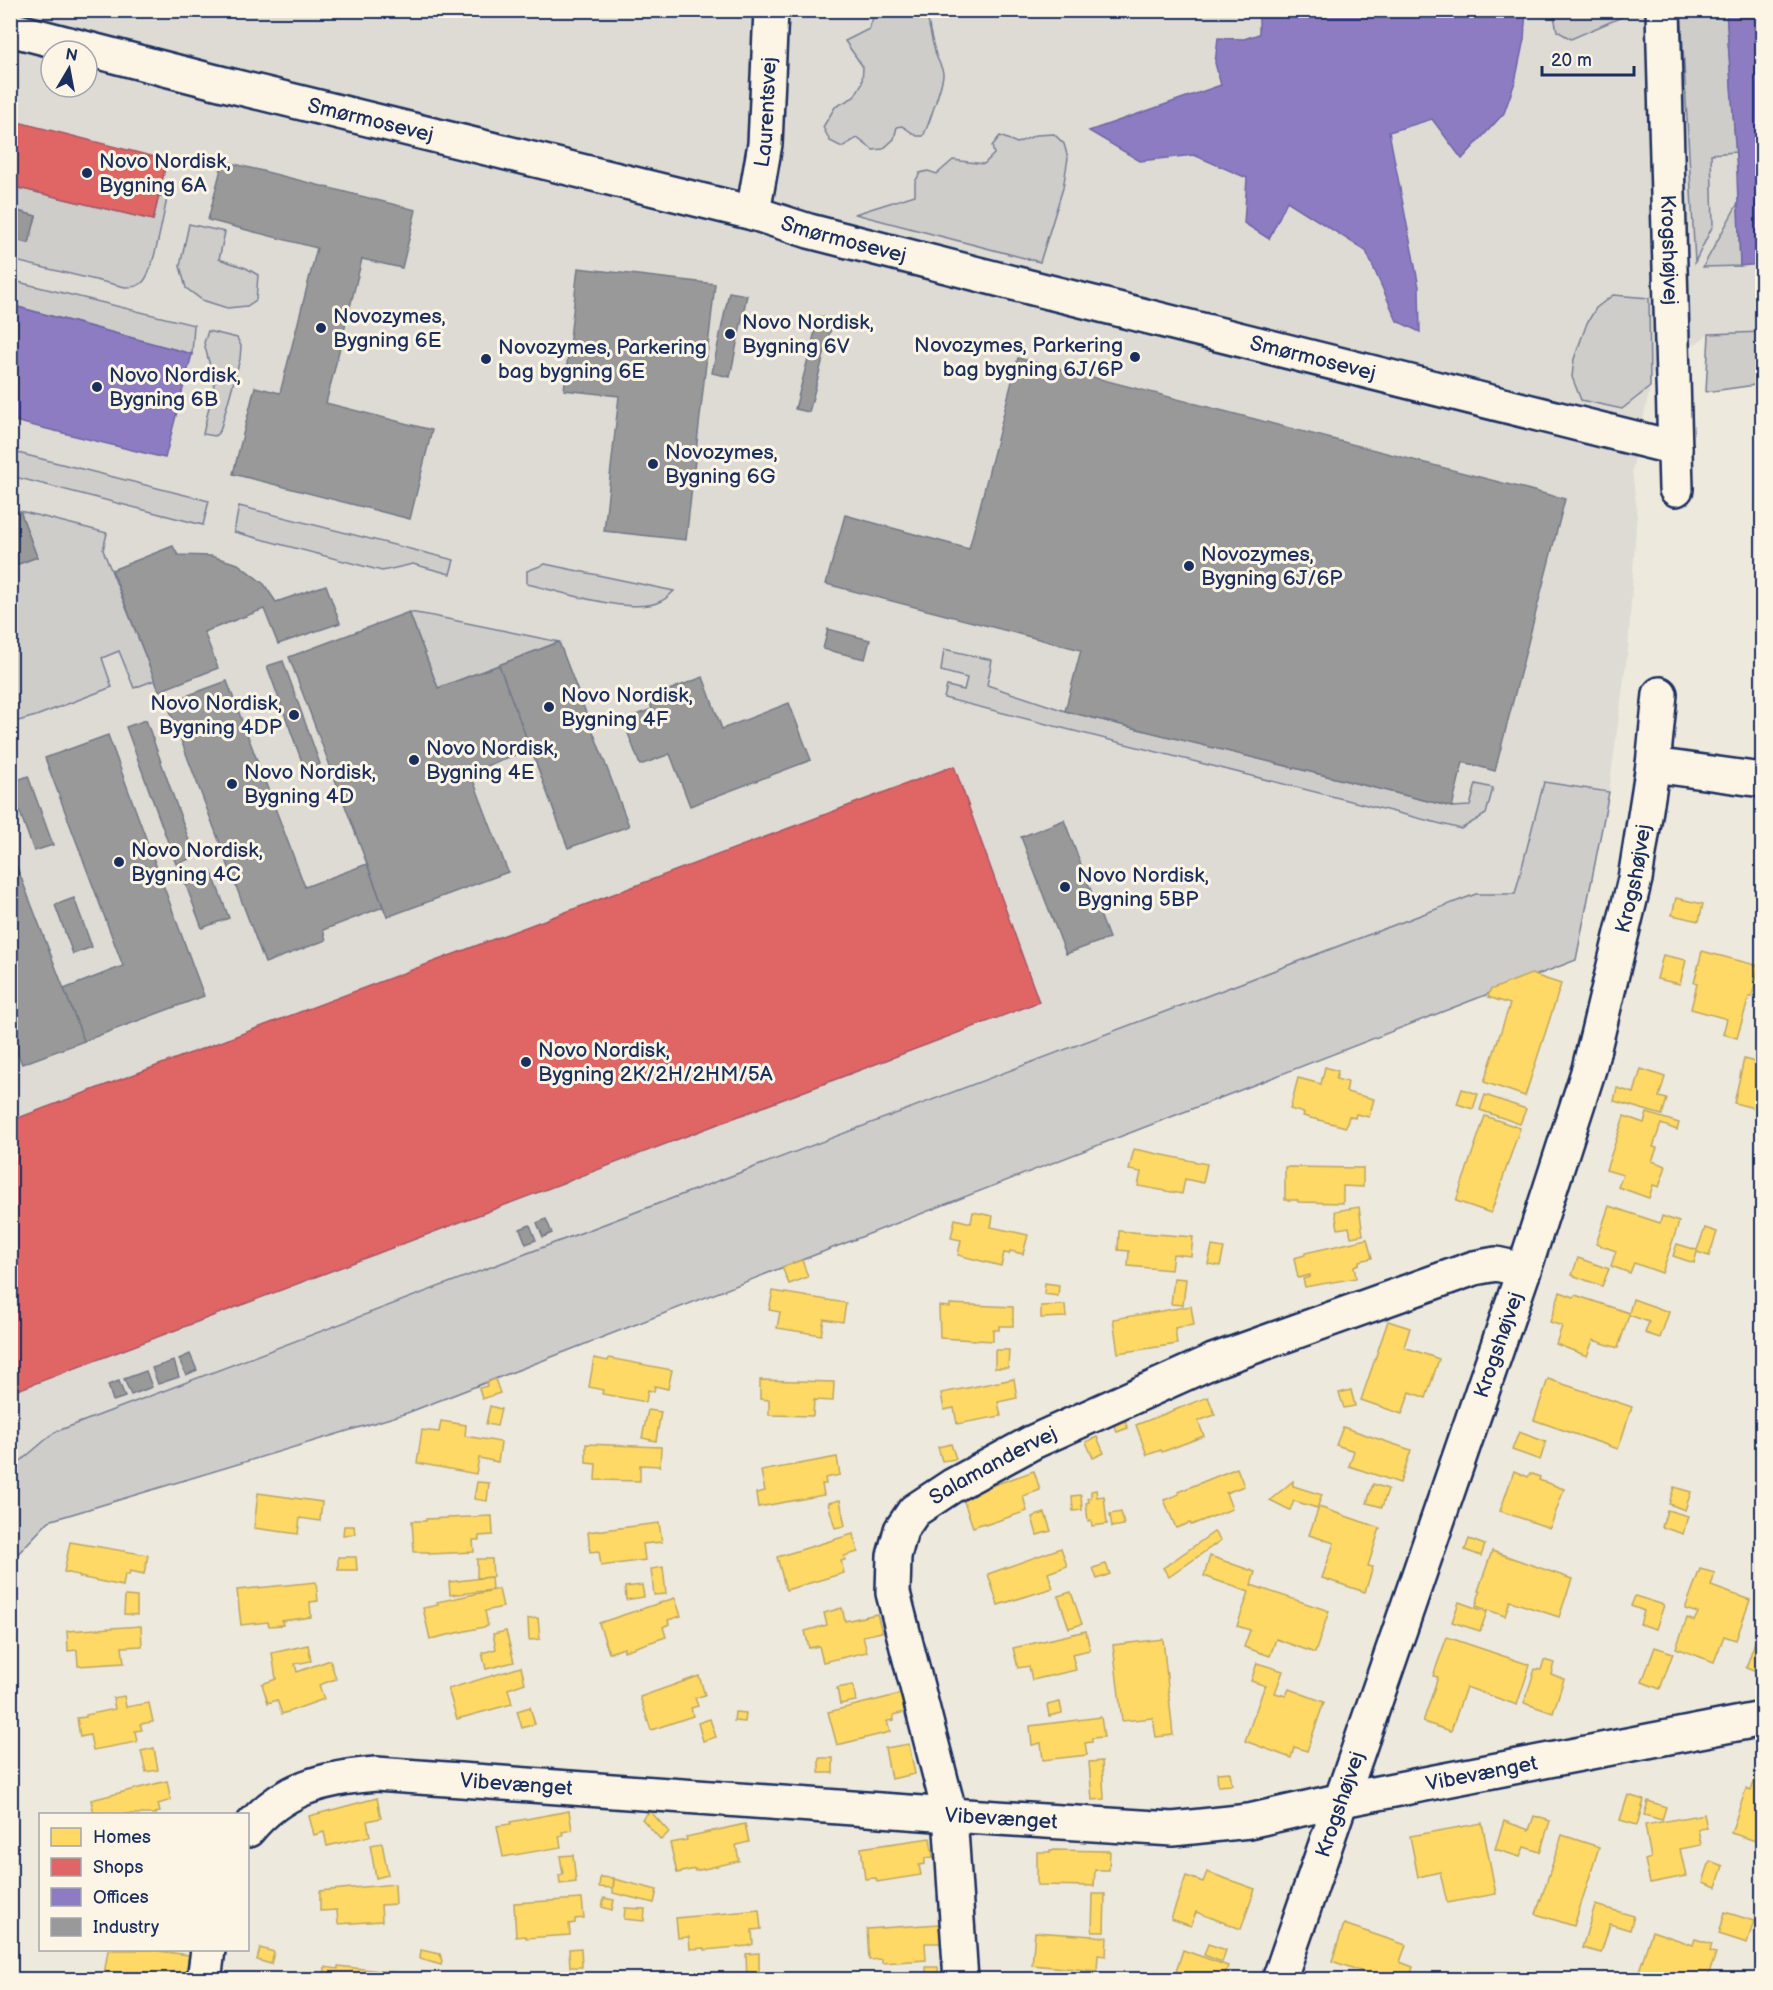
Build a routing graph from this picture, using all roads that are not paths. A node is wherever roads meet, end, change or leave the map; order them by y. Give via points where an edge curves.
1 (771, 10) edge
2 (1663, 10) edge
3 (10, 29) edge
4 (753, 213) junction
5 (1675, 448) junction
6 (1676, 489) dead end
7 (1660, 694) dead end
8 (1653, 765) junction
9 (1762, 780) edge
10 (1524, 1270) junction
11 (1762, 1719) edge
12 (1342, 1800) junction
13 (950, 1815) junction
14 (249, 1829) edge
15 (208, 1951) edge
16 (204, 1980) edge
17 (961, 1980) edge
18 (1279, 1980) edge

1 - 4 street, Laurentsvej via 765,144
2 - 5 street, Krogshøjvej
3 - 4 street, Smørmosevej
4 - 5 street, Smørmosevej via 809,231
5 - 6 street, Krogshøjvej
7 - 8 street, Krogshøjvej
8 - 9 street
8 - 10 street, Krogshøjvej via 1635,879 1588,1069
10 - 12 street, Krogshøjvej
10 - 13 street, Salamandervej via 1496,1264 1474,1268 1213,1361 1033,1442 914,1511 901,1530 896,1548 893,1593
11 - 12 street, Vibevænget
12 - 13 street, Vibevænget via 1249,1821 1173,1829
12 - 18 street, Krogshøjvej
13 - 14 street, Vibevænget via 376,1774 314,1783 274,1804
13 - 17 street, Salamandervej
15 - 16 street

